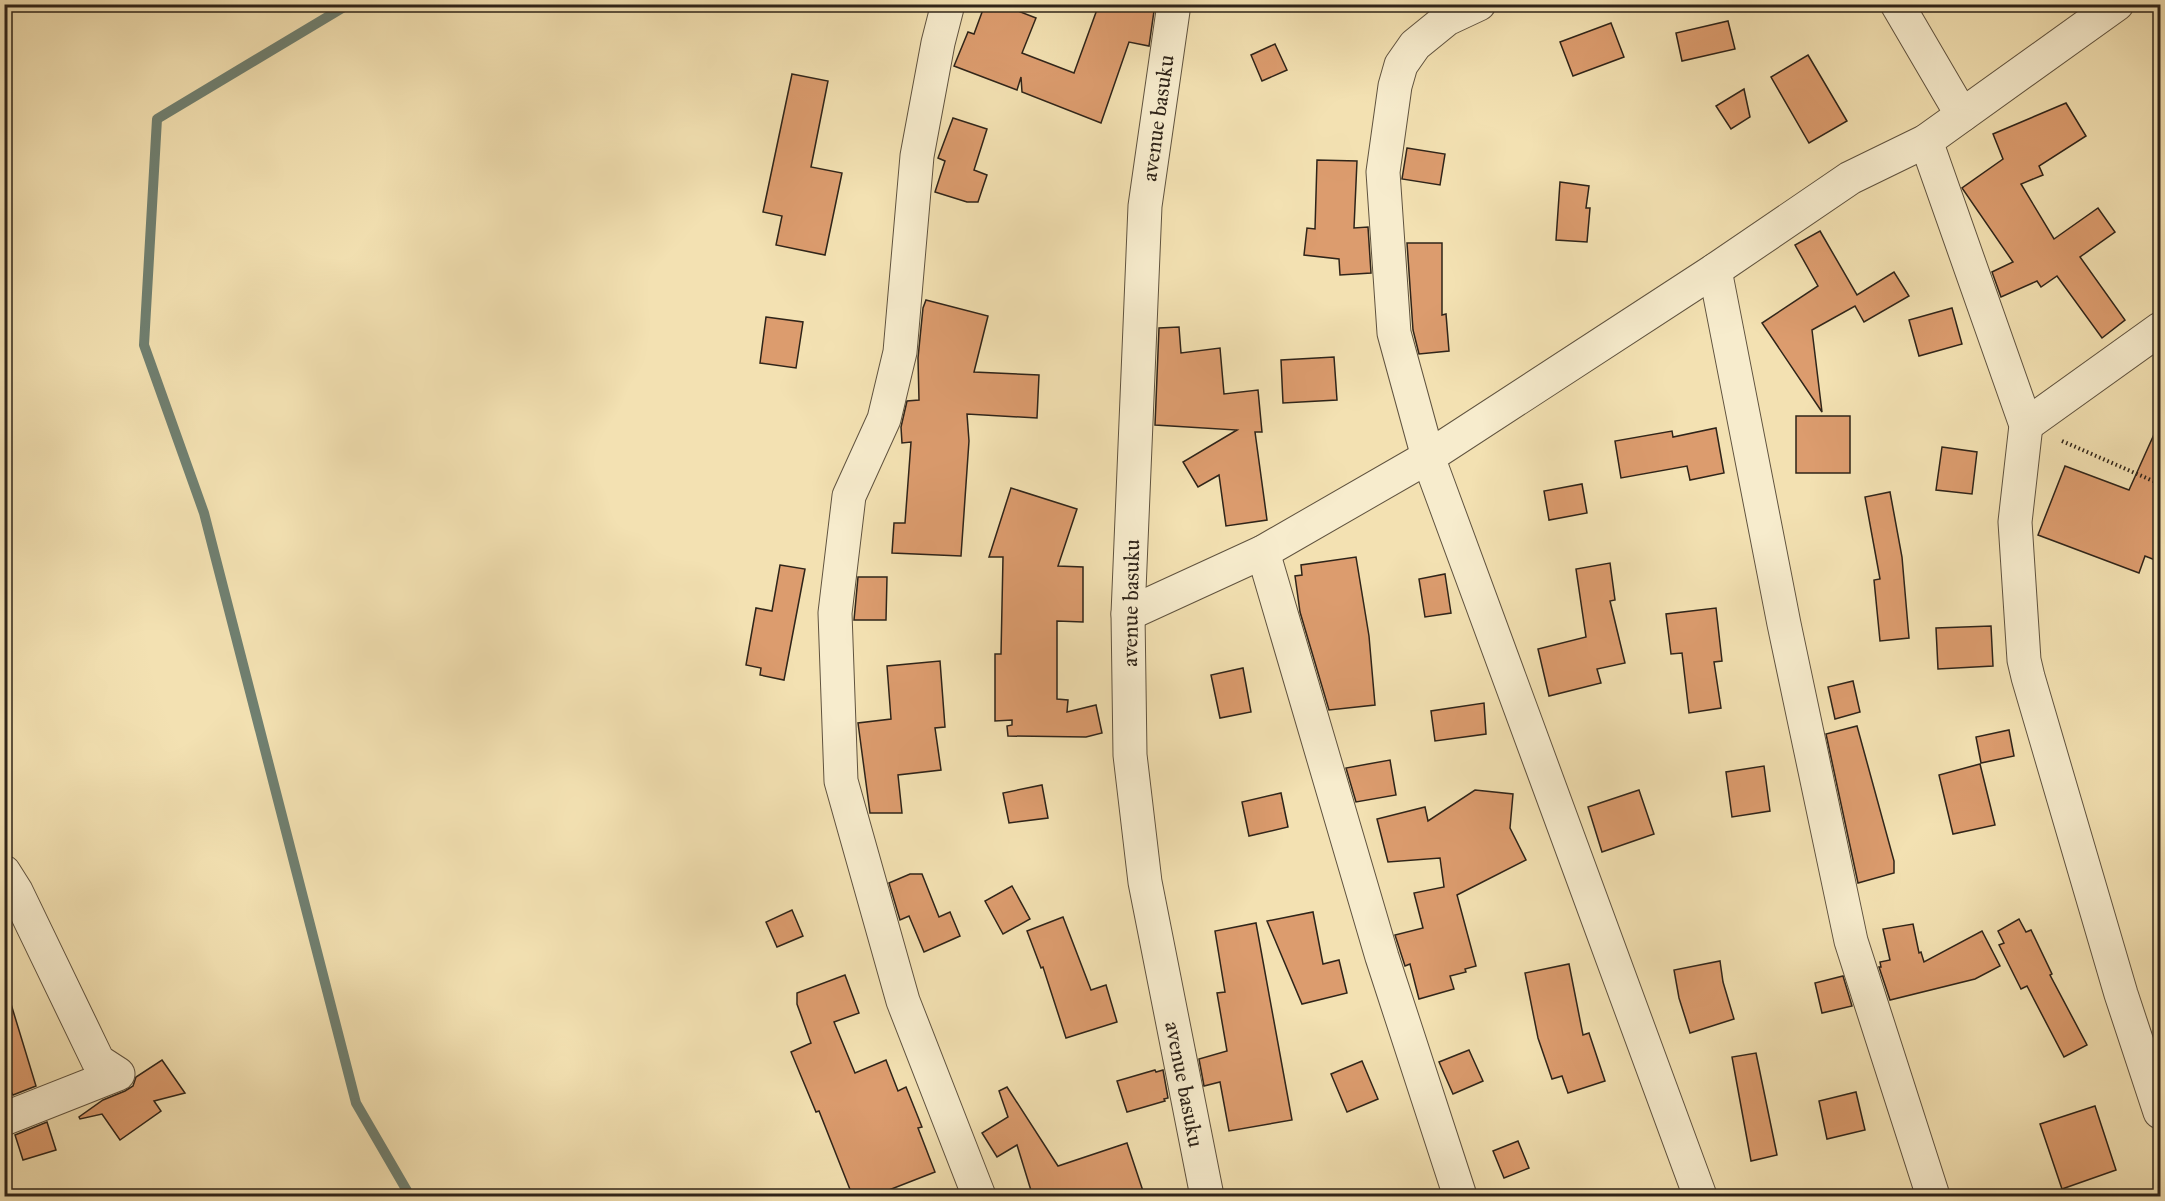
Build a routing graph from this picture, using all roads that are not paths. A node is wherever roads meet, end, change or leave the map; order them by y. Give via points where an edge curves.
1 (948, 4) edge
2 (1174, 4) edge
3 (1479, 4) edge
4 (1897, 4) edge
5 (2117, 4) edge
6 (1962, 115) junction
7 (1926, 141) junction
8 (1715, 270) junction
9 (2160, 330) edge
10 (2026, 425) junction
11 (1428, 457) junction
12 (1263, 552) junction
13 (1128, 614) junction
14 (4, 872) edge
15 (2160, 1112) edge
16 (4, 1119) edge
17 (979, 1197) edge
18 (1207, 1197) edge
19 (1460, 1197) edge
20 (1700, 1197) edge
21 (1932, 1197) edge

1 - 17 street via 917,156 900,352 884,419 849,496 835,613 841,781 903,1001
2 - 13 street, avenue basuku via 1145,206
3 - 11 street via 1447,19 1415,45 1401,65 1383,172 1394,333
4 - 6 street
5 - 6 street
6 - 7 street
7 - 8 street via 1850,178
7 - 10 street
8 - 11 street
8 - 21 street via 1851,941
9 - 10 street
10 - 15 street via 2015,522 2024,660 2121,994
11 - 12 street
11 - 20 street
12 - 13 street
12 - 19 street via 1382,957
13 - 18 street, avenue basuku via 1130,754 1145,882
14 - 16 street via 98,1061 118,1074

